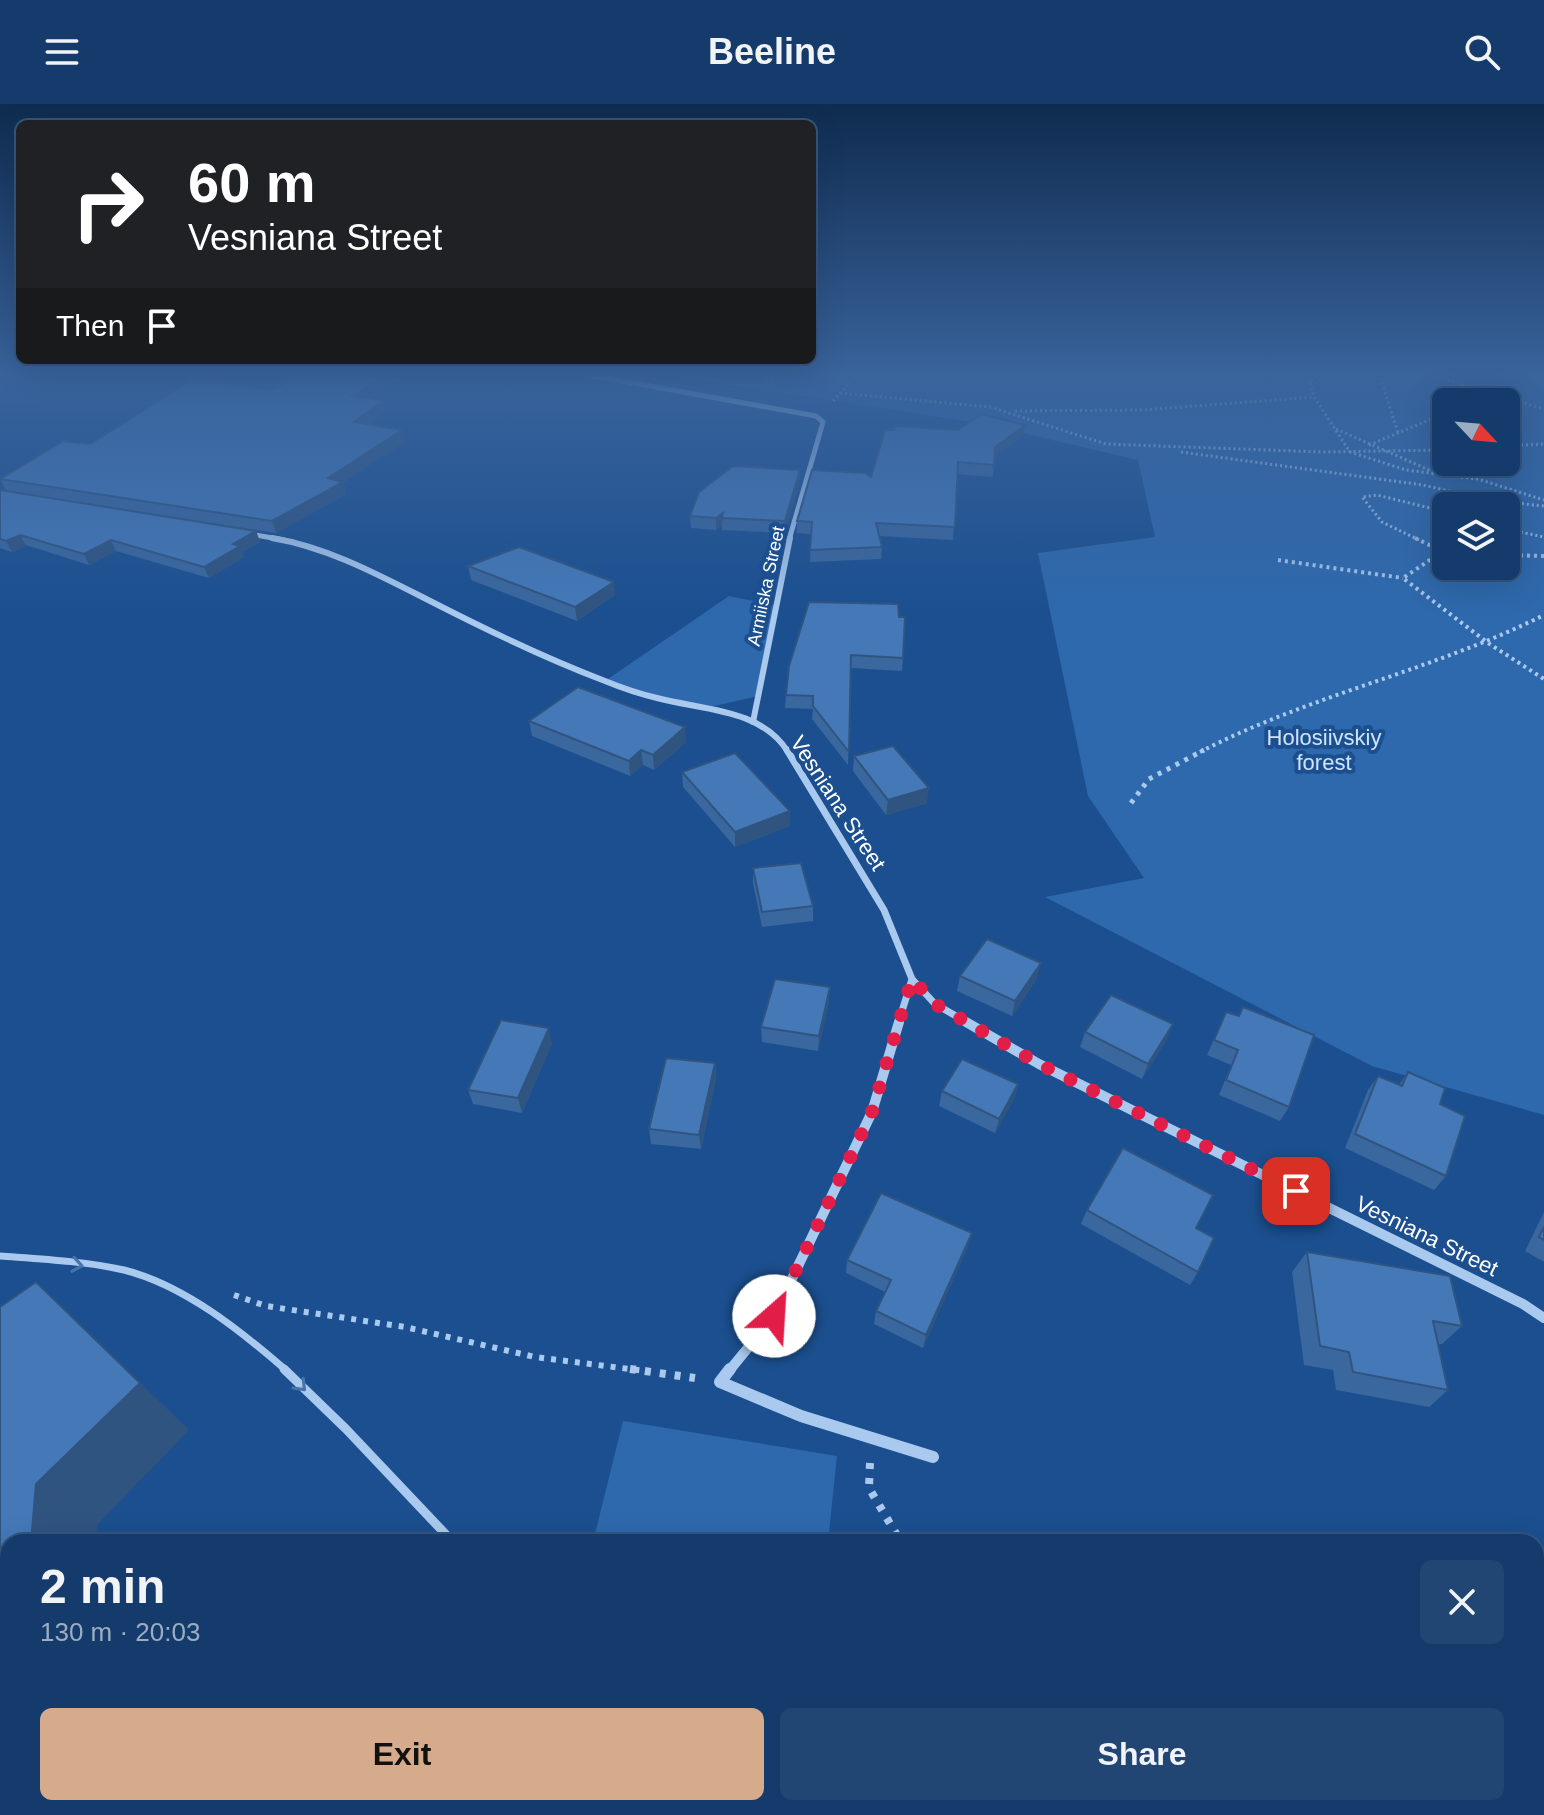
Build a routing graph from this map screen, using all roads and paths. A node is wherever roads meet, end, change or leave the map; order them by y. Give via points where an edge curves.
1 (816, 453) edge
2 (1185, 453) edge
3 (1353, 453) edge
4 (1384, 453) edge
5 (1448, 477) junction
6 (1544, 500) edge
7 (1544, 506) edge
8 (1432, 509) edge
9 (1520, 532) edge
10 (245, 533) edge
11 (1544, 537) edge
12 (1432, 546) edge
13 (1520, 555) edge
14 (1544, 556) edge
15 (1278, 560) dead end
16 (1432, 560) edge
17 (1403, 578) junction
18 (1544, 615) edge
19 (1488, 643) junction
20 (1544, 679) edge
21 (753, 722) junction
22 (1131, 803) dead end
23 (912, 979) junction
24 (0, 1256) edge
25 (227, 1293) dead end
26 (1544, 1318) edge
27 (720, 1382) junction
28 (933, 1457) dead end
29 (869, 1488) dead end
30 (445, 1534) edge
31 (896, 1534) edge

1 - 21 street, Armiiska Street via 774,605
2 - 7 path
3 - 5 path
4 - 5 path
5 - 6 path via 1478,479
8 - 12 path via 1377,495 1362,497 1382,522
9 - 11 path
10 - 21 street, Vesniana Street via 291,541 370,570 605,681
13 - 14 path
15 - 17 path
16 - 17 path
17 - 19 path
18 - 19 path
19 - 20 path
19 - 22 path via 1220,742 1149,779
21 - 23 street, Vesniana Street via 784,746 884,910
23 - 26 street, Vesniana Street via 935,1004 1039,1064
23 - 27 street via 872,1112 774,1316
24 -> 30 lane via 137,1275 223,1321 273,1358
25 - 27 path via 266,1306 405,1327 535,1357
27 - 28 street via 801,1416
29 - 31 path

